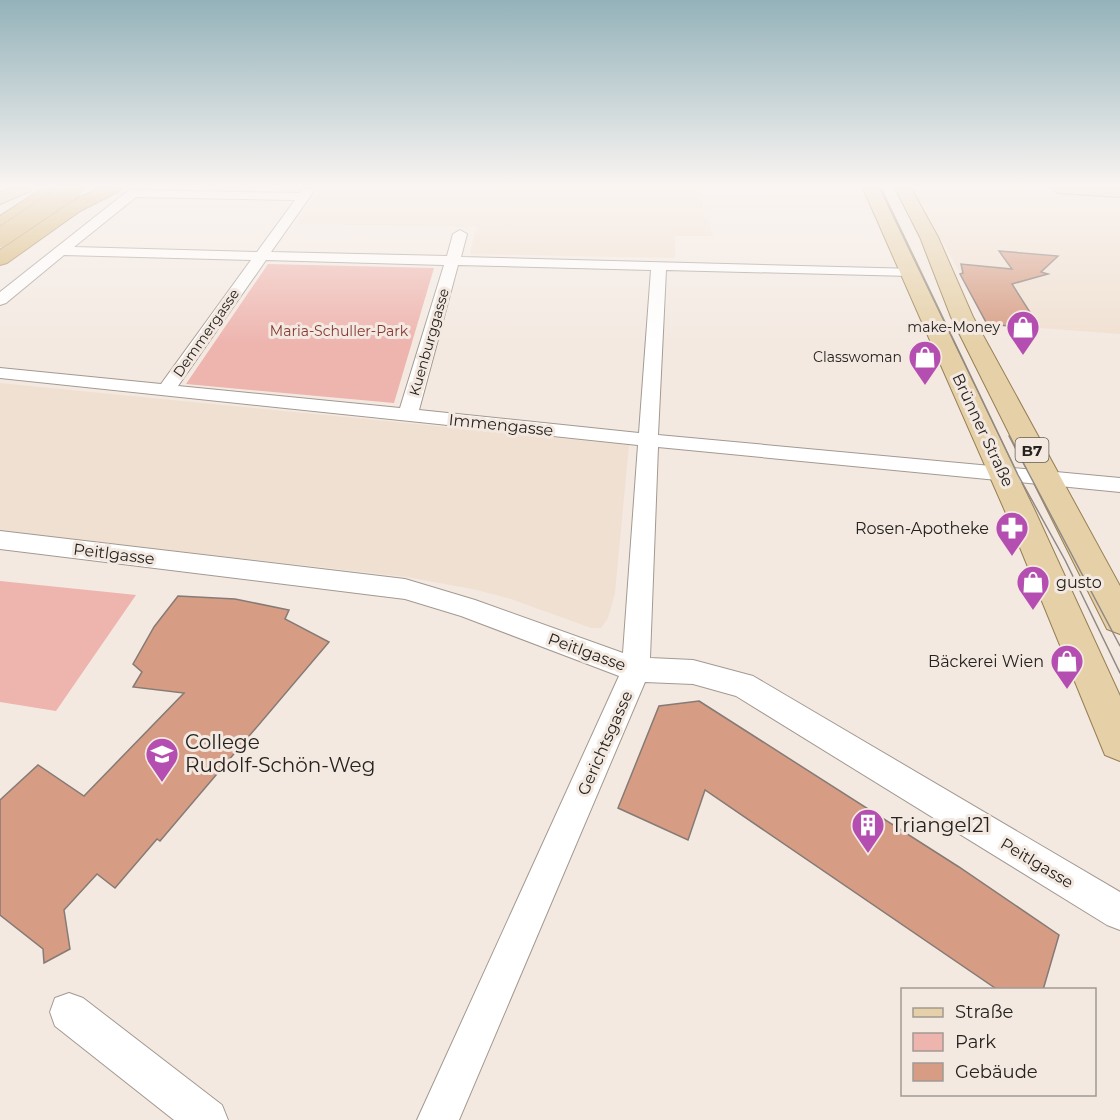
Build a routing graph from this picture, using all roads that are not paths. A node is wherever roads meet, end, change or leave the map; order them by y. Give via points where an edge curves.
1 (27, 240) edge
2 (75, 240) edge
3 (273, 240) edge
4 (458, 240) edge
5 (896, 240) edge
6 (930, 240) edge
7 (61, 252) junction
8 (262, 256) junction
9 (0, 259) edge
10 (452, 261) junction
11 (659, 266) junction
12 (911, 272) junction
13 (0, 300) edge
14 (0, 374) edge
15 (165, 391) junction
16 (408, 415) junction
17 (648, 440) junction
18 (1003, 473) junction
19 (1047, 478) junction
20 (1120, 485) edge
21 (0, 540) edge
22 (1120, 618) edge
23 (636, 670) junction
24 (1120, 741) edge
25 (1120, 912) edge
26 (69, 1012) dead end
27 (207, 1120) edge
28 (438, 1120) edge

1 - 9 highway
2 - 7 street
3 - 8 street, Demmergasse
4 - 10 street, Kuenburggasse
5 - 12 main road, Brünner Straße / B7
6 - 19 main road, Brünner Straße / B7 via 962,317
7 - 8 street
7 - 13 street
8 - 10 street
8 - 15 street, Demmergasse
10 - 11 street
10 - 16 street, Kuenburggasse
11 - 12 street
11 - 17 street, Gerichtsgasse
12 - 18 main road, Brünner Straße / B7
14 - 15 street, Immengasse
15 - 16 street, Immengasse
16 - 17 street, Immengasse
17 - 18 street, Immengasse
17 - 23 street, Gerichtsgasse
18 - 19 street, Immengasse
18 - 24 main road, Brünner Straße / B7
19 - 20 street, Immengasse
19 - 22 main road, Brünner Straße / B7
21 - 23 street, Peitlgasse via 405,589 466,607
23 - 25 street, Peitlgasse via 693,672 743,685
23 - 28 street, Gerichtsgasse
26 - 27 street

